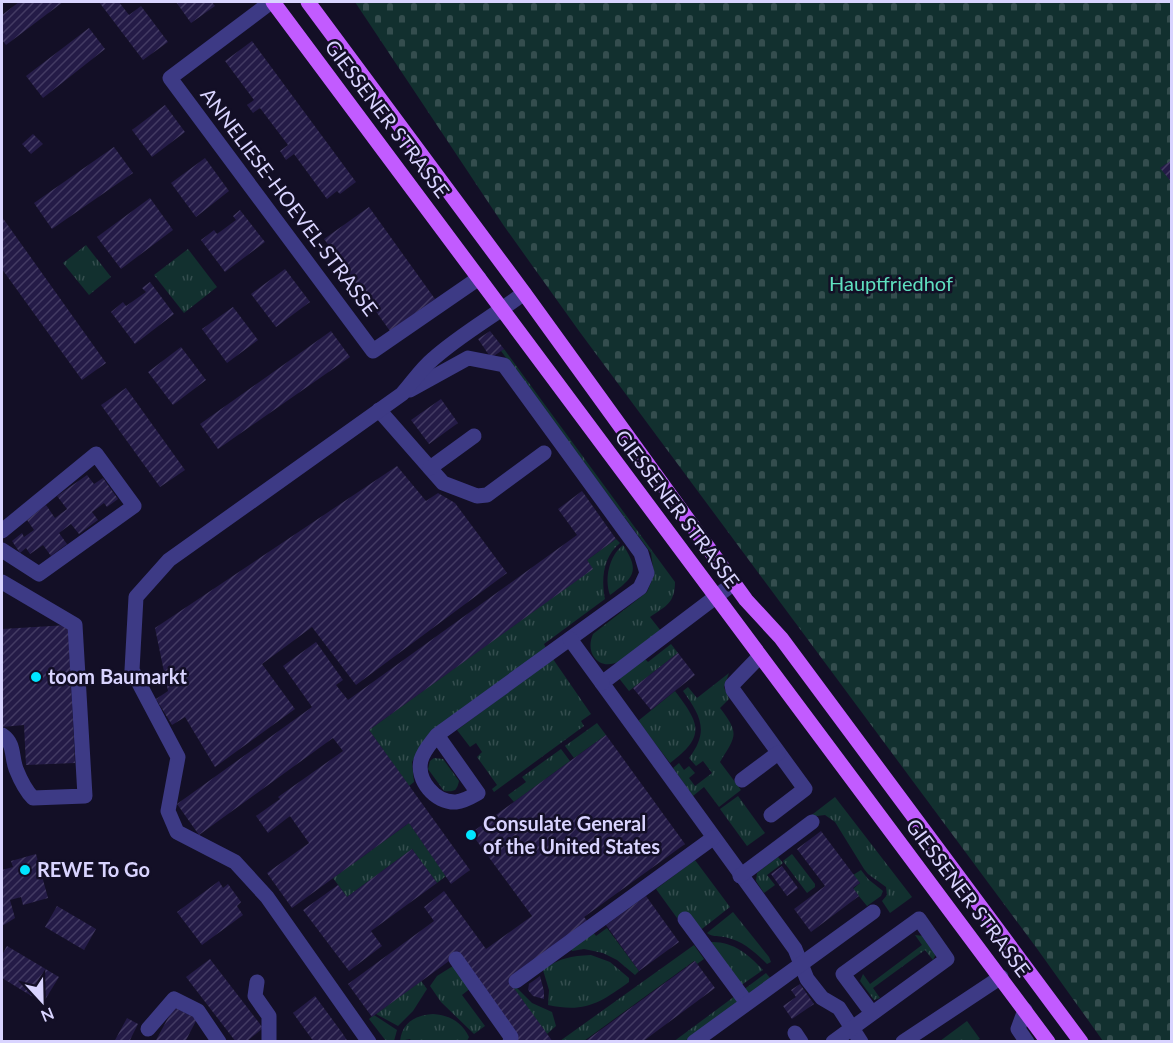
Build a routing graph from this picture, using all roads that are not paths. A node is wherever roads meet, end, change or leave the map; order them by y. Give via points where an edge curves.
1 (272, 2) edge
2 (308, 2) edge
3 (479, 278) junction
4 (524, 294) junction
5 (502, 309) junction
6 (402, 394) junction
7 (379, 410) junction
8 (474, 436) dead end
9 (543, 453) dead end
10 (430, 468) junction
11 (2, 531) edge
12 (2, 550) edge
13 (2, 582) edge
14 (734, 583) junction
15 (717, 597) junction
16 (570, 639) junction
17 (760, 656) junction
18 (602, 683) junction
19 (2, 735) edge
20 (437, 735) dead end
21 (778, 753) junction
22 (742, 780) dead end
23 (771, 815) dead end
24 (812, 822) dead end
25 (713, 838) junction
26 (740, 876) junction
27 (873, 912) dead end
28 (685, 919) dead end
29 (456, 959) dead end
30 (801, 963) junction
31 (1001, 976) junction
32 (516, 981) dead end
33 (257, 982) dead end
34 (747, 1003) junction
35 (1025, 1010) junction
36 (872, 1013) junction
37 (852, 1028) junction
38 (148, 1029) dead end
39 (219, 1041) edge
40 (269, 1041) edge
41 (369, 1041) edge
42 (510, 1041) edge
43 (694, 1041) edge
44 (833, 1041) edge
45 (861, 1041) edge
46 (903, 1041) edge
47 (1027, 1041) edge
48 (1048, 1041) edge
49 (1081, 1041) edge

1 - 3 main road, GIESSENER STRASSE
1 - 3 street, ANNELIESE-HOEVEL-STRASSE via 170,78 373,351
2 - 4 main road, GIESSENER STRASSE
3 - 5 main road, GIESSENER STRASSE
4 - 5 street
4 - 14 main road, GIESSENER STRASSE
5 - 6 street via 431,361
5 - 15 main road, GIESSENER STRASSE
6 - 7 street
6 - 16 street via 468,358 504,365 641,553 647,573 640,588
7 - 10 street
7 - 41 street via 169,560 136,597 132,670 178,758 168,811 177,831 235,861 267,897
8 - 10 street
9 - 10 street via 487,495 477,496 443,483
11 - 12 street via 96,454 134,506 39,574
13 - 19 street via 75,626 85,796 33,798 15,767 12,746
14 - 15 street
14 - 49 main road, GIESSENER STRASSE via 781,638
15 - 17 main road, GIESSENER STRASSE
15 - 18 street
16 - 18 street
16 - 20 street
17 - 21 street via 732,685
17 - 31 main road, GIESSENER STRASSE
18 - 25 street
21 - 22 street
21 - 23 street via 805,789
24 - 26 street
25 - 26 street
25 - 32 street
26 - 30 street via 795,949
27 - 30 street
28 - 34 street
29 - 42 street via 511,1037
30 - 34 street
30 - 37 street via 807,979 822,998 839,1008
31 - 35 main road, GIESSENER STRASSE
31 - 46 street
33 - 40 street via 255,996 269,1017
34 - 43 street
35 - 47 street via 1018,1029
35 - 48 main road, GIESSENER STRASSE
36 - 36 street via 947,959 918,919 843,974
36 - 37 street
37 - 44 street
37 - 45 street
38 - 39 street via 174,999 198,1011

